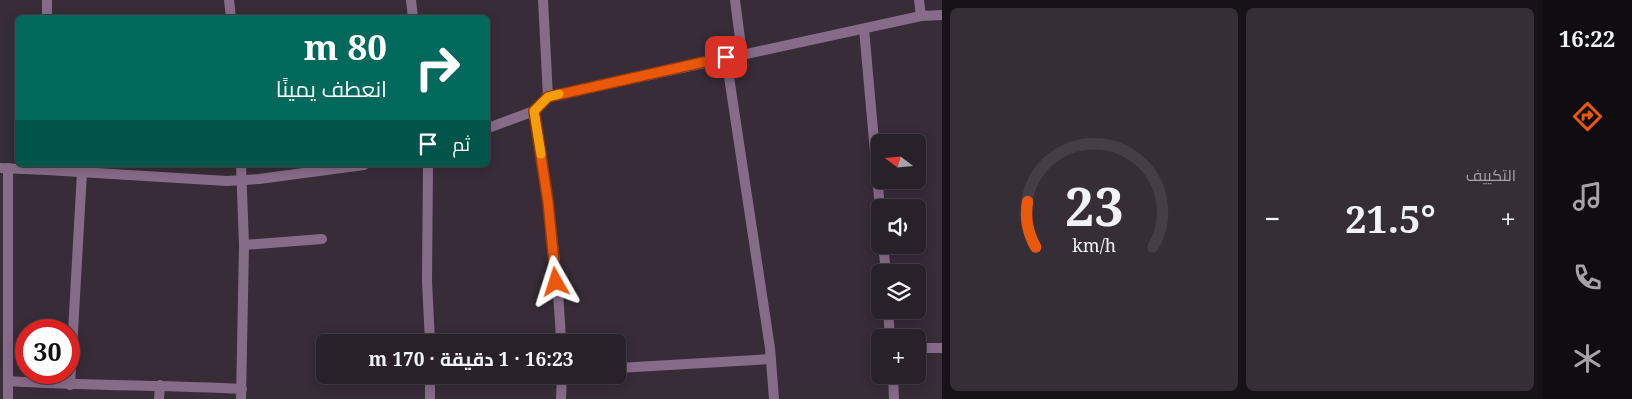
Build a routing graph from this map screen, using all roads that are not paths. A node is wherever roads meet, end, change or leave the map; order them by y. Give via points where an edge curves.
1 (47, 0) edge
2 (229, 0) edge
3 (410, 0) edge
4 (543, 0) edge
5 (736, 0) edge
6 (919, 0) edge
7 (47, 15) edge
8 (231, 15) edge
9 (412, 15) edge
10 (942, 15) edge
11 (921, 16) junction
12 (864, 29) junction
13 (742, 54) junction
14 (726, 57) junction
15 (548, 97) junction
16 (534, 111) junction
17 (490, 127) edge
18 (47, 167) edge
19 (241, 167) edge
20 (350, 167) edge
21 (428, 167) edge
22 (4, 168) edge
23 (82, 172) junction
24 (242, 180) junction
25 (879, 199) edge
26 (322, 239) dead end
27 (244, 245) junction
28 (430, 334) edge
29 (560, 334) edge
30 (926, 348) edge
31 (942, 348) edge
32 (770, 359) junction
33 (626, 368) edge
34 (8, 381) junction
35 (430, 384) edge
36 (562, 384) edge
37 (893, 384) edge
38 (70, 385) junction
39 (160, 385) junction
40 (242, 394) edge
41 (8, 399) edge
42 (159, 399) edge
43 (430, 399) edge
44 (561, 399) edge
45 (774, 399) edge
46 (894, 399) edge

1 - 7 street
2 - 8 street
3 - 9 street
4 - 15 street
5 - 13 street
6 - 11 street
10 - 11 street
11 - 12 street
12 - 13 street
12 - 25 street
13 - 14 street
14 - 15 street
14 - 32 street
15 - 16 street
16 - 17 street
16 - 29 street via 548,202
18 - 22 street
18 - 23 street
19 - 24 street
20 - 24 street
21 - 28 street
22 - 34 street
23 - 24 street
23 - 38 street
24 - 27 street
26 - 27 street
27 - 40 street
30 - 31 street
32 - 33 street
32 - 45 street
34 - 38 street
34 - 41 street
35 - 43 street
36 - 44 street
37 - 46 street
38 - 39 street
39 - 40 street
39 - 42 street

